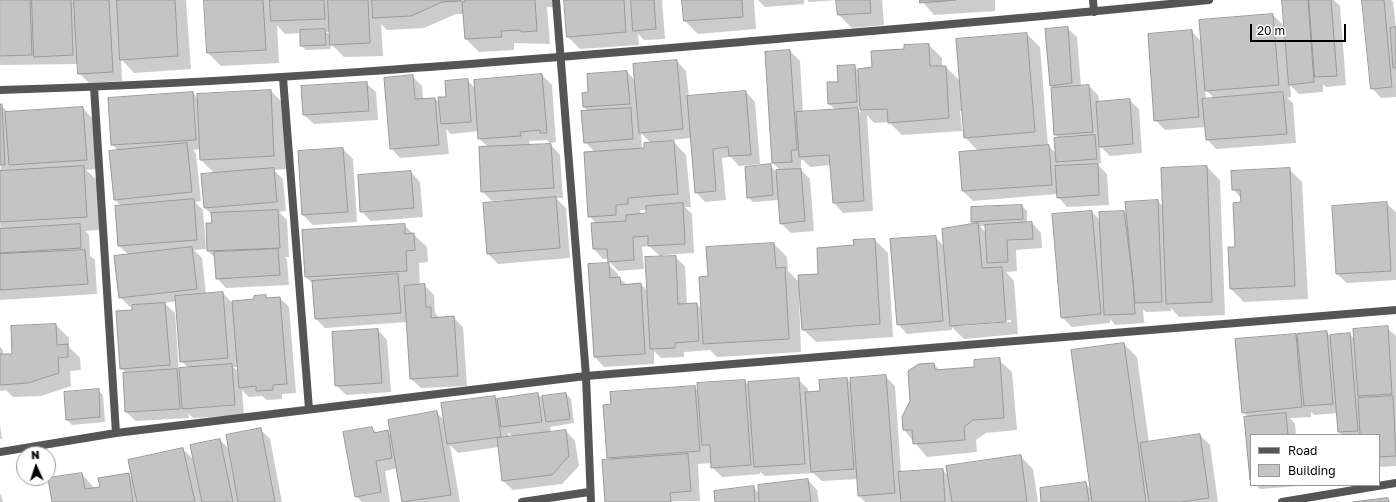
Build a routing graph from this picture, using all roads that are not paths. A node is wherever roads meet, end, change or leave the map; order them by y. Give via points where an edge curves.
1 (556, 0) edge
2 (1093, 0) edge
3 (1209, 0) edge
4 (1094, 12) junction
5 (560, 57) junction
6 (283, 78) junction
7 (94, 87) junction
8 (0, 90) edge
9 (1396, 310) edge
10 (586, 376) junction
11 (308, 409) junction
12 (116, 433) junction
13 (0, 452) edge
14 (1396, 483) edge
15 (1378, 486) edge
16 (1380, 486) edge
17 (589, 492) junction
18 (522, 502) edge
19 (591, 502) edge
20 (1282, 502) edge

1 - 5 street
2 - 4 street
3 - 4 street
4 - 5 street
5 - 6 street
5 - 10 street
6 - 7 street
6 - 11 street
7 - 8 street
7 - 12 street
9 - 10 street
10 - 11 street
10 - 17 street
11 - 12 street
12 - 13 street
14 - 16 street
15 - 20 street
17 - 18 street
17 - 19 street

